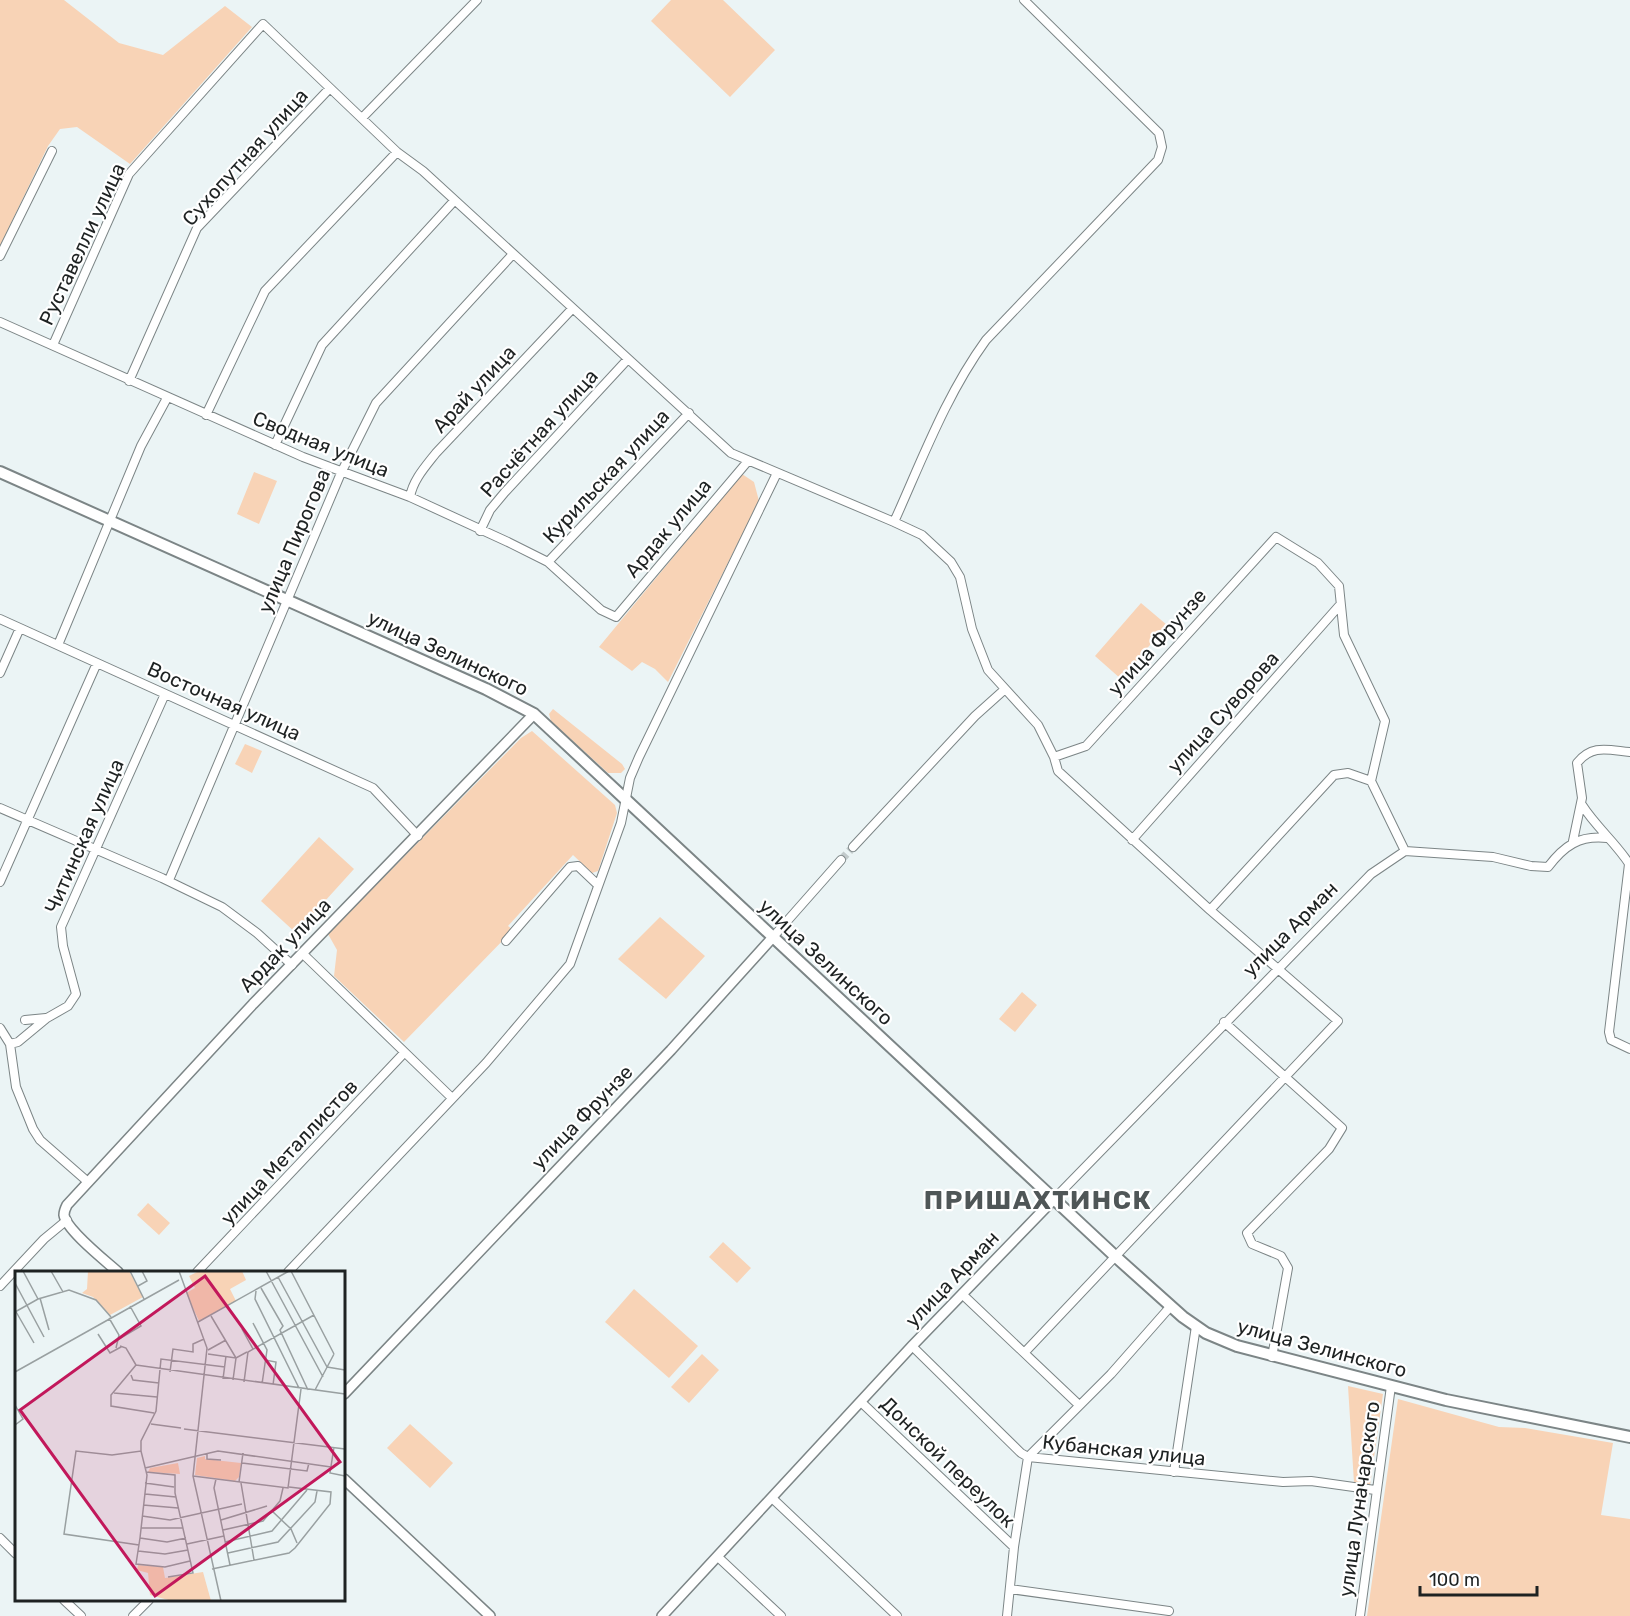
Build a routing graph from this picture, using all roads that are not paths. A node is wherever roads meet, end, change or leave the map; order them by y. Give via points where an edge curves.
1 (477, 0) edge
2 (1024, 0) edge
3 (330, 88) junction
4 (362, 118) junction
5 (52, 151) dead end
6 (397, 152) junction
7 (454, 201) junction
8 (513, 254) junction
9 (0, 256) edge
10 (572, 309) junction
11 (0, 322) edge
12 (53, 345) junction
13 (627, 360) junction
14 (129, 381) junction
15 (167, 398) junction
16 (689, 413) junction
17 (206, 415) junction
18 (275, 445) junction
19 (748, 461) junction
20 (0, 472) edge
21 (341, 473) junction
22 (777, 473) junction
23 (410, 497) junction
24 (109, 520) junction
25 (894, 522) junction
26 (480, 531) junction
27 (548, 562) junction
28 (287, 599) junction
29 (1339, 606) junction
30 (616, 617) joint
31 (0, 619) edge
32 (20, 628) junction
33 (58, 645) junction
34 (97, 663) junction
35 (0, 674) edge
36 (1004, 690) junction
37 (165, 694) junction
38 (534, 714) junction
39 (234, 723) junction
40 (1630, 753) edge
41 (1054, 757) junction
42 (1371, 781) junction
43 (626, 802) junction
44 (1582, 805) junction
45 (0, 808) edge
46 (27, 820) junction
47 (418, 836) junction
48 (1606, 838) junction
49 (1132, 840) junction
50 (1573, 842) junction
51 (853, 847) tunnel mouth
52 (96, 850) junction
53 (1405, 851) junction
54 (842, 860) tunnel mouth
55 (1630, 865) edge
56 (169, 880) junction
57 (0, 882) edge
58 (598, 885) junction
59 (1210, 910) junction
60 (773, 937) junction
61 (506, 941) dead end
62 (302, 953) junction
63 (292, 965) junction
64 (1276, 968) junction
65 (47, 1018) junction
66 (25, 1020) dead end
67 (1224, 1022) junction
68 (0, 1028) edge
69 (10, 1044) junction
70 (1630, 1049) edge
71 (404, 1053) junction
72 (1284, 1078) junction
73 (452, 1098) junction
74 (88, 1182) junction
75 (1055, 1198) junction
76 (66, 1220) junction
77 (1116, 1257) junction
78 (117, 1271) edge
79 (199, 1271) edge
80 (289, 1271) edge
81 (0, 1286) edge
82 (962, 1294) junction
83 (1170, 1307) junction
84 (1196, 1326) junction
85 (912, 1346) junction
86 (1024, 1352) junction
87 (1272, 1357) junction
88 (1391, 1386) junction
89 (345, 1393) edge
90 (861, 1402) junction
91 (1079, 1405) junction
92 (1630, 1437) edge
93 (1028, 1457) junction
94 (1174, 1472) junction
95 (345, 1480) edge
96 (1375, 1490) junction
97 (772, 1498) junction
98 (0, 1538) edge
99 (15, 1541) edge
100 (10, 1547) junction
101 (1014, 1547) junction
102 (15, 1553) edge
103 (718, 1557) junction
104 (1010, 1589) junction
105 (66, 1601) edge
106 (147, 1601) edge
107 (1169, 1611) dead end
108 (895, 1615) edge
109 (81, 1616) edge
110 (133, 1616) edge
111 (490, 1616) edge
112 (663, 1616) edge
113 (782, 1616) edge
114 (1007, 1616) edge
115 (1359, 1616) edge

1 - 4 street
2 - 25 street via 1159,133 1162,147 1158,160 972,358
3 - 4 street
3 - 12 street, Руставелли улица via 263,24 129,174
3 - 14 street, Сухопутная улица via 197,228
4 - 6 street
5 - 9 street
6 - 7 street
6 - 17 street via 265,291
7 - 8 street
7 - 18 street via 322,345
8 - 10 street
8 - 21 street, улица Пирогова via 376,403
10 - 13 street
10 - 23 street, Арай улица via 436,453 419,474
11 - 12 street, Сводная улица
12 - 14 street, Сводная улица
13 - 16 street
13 - 26 street, Расчётная улица via 505,492
14 - 15 street, Сводная улица
15 - 17 street, Сводная улица
15 - 24 street via 148,430
16 - 19 street via 731,453
16 - 27 street, Курильская улица
17 - 18 street, Сводная улица
18 - 21 street, Сводная улица
19 - 22 street
19 - 30 street, Ардак улица
20 - 24 main road, улица Зелинского
21 - 23 street, Сводная улица
21 - 28 street, улица Пирогова
22 - 25 street
22 - 43 street via 639,757
23 - 26 street, Сводная улица
24 - 28 main road, улица Зелинского
24 - 33 street
25 - 36 street via 922,535 951,562 960,577 972,629 988,670
26 - 27 street, Сводная улица
27 - 30 street, Сводная улица via 601,610
28 - 38 main road, улица Зелинского
28 - 39 street, улица Пирогова
29 - 41 street, улица Фрунзе via 1339,586 1318,562 1276,537 1086,746
29 - 42 street via 1344,634 1385,721
29 - 49 street, улица Суворова
31 - 32 street, Восточная улица
32 - 33 street, Восточная улица
32 - 35 street
33 - 34 street, Восточная улица
34 - 37 street, Восточная улица
34 - 46 street
36 - 41 street via 1038,725
36 - 51 street via 966,724
37 - 39 street, Восточная улица
37 - 52 street, Читинская улица
38 - 43 main road, улица Зелинского
38 - 47 street, Ардак улица
39 - 47 street, Восточная улица via 373,788
39 - 56 street, улица Пирогова
40 - 44 street via 1595,749 1586,753 1577,763
41 - 49 street via 1058,771
42 - 53 street
42 - 59 street via 1348,773 1334,775
43 - 58 street
43 - 60 main road, улица Зелинского
44 - 48 street
44 - 50 street
45 - 46 street
46 - 52 street
46 - 57 street
47 - 62 street, Ардак улица
48 - 50 street
48 - 55 street via 1622,850
49 - 59 street
50 - 53 street via 1548,867 1494,857
52 - 56 street
52 - 65 street, Читинская улица via 62,927 76,994 68,1006
53 - 64 street, улица Арман via 1371,874
54 - 60 street, улица Фрунзе
55 - 70 street via 1609,1032 1611,1040
56 - 63 street via 222,907
58 - 61 street via 578,866 570,867
58 - 73 street via 570,963
59 - 64 street
60 - 75 main road, улица Зелинского
60 - 89 street, улица Фрунзе
62 - 63 street, Ардак улица
62 - 71 street
63 - 74 street, Ардак улица via 171,1089
64 - 67 street, улица Арман
64 - 72 street via 1338,1021
65 - 66 street
65 - 69 street
67 - 72 street
67 - 75 street, улица Арман
68 - 69 street
69 - 74 street via 16,1087 33,1129 40,1140
71 - 73 street
71 - 79 street, улица Металлистов
72 - 77 street
72 - 87 street via 1342,1128 1329,1149 1247,1233 1252,1244 1281,1256 1288,1268
73 - 80 street
74 - 76 street, Ардак улица via 66,1205
75 - 77 main road, улица Зелинского
75 - 82 street, улица Арман
76 - 78 street
76 - 81 street
77 - 83 main road, улица Зелинского
77 - 86 street
82 - 85 street, улица Арман
82 - 86 street
83 - 84 main road, улица Зелинского
83 - 91 street
84 - 87 main road, улица Зелинского
84 - 94 street
85 - 90 street, улица Арман
85 - 93 street, Кубанская улица
86 - 91 street
87 - 88 main road, улица Зелинского
88 - 92 main road, улица Зелинского
88 - 96 street, улица Луначарского
90 - 97 street, улица Арман
90 - 101 street, Донской переулок
91 - 93 street
93 - 94 street, Кубанская улица
93 - 101 street
94 - 96 street, Кубанская улица via 1311,1481
95 - 111 street
96 - 115 street, улица Луначарского
97 - 103 street, улица Арман
97 - 108 street
98 - 100 street
99 - 100 street
100 - 102 street
101 - 104 street, Донской переулок
103 - 112 street, улица Арман
103 - 113 street
104 - 107 street
104 - 114 street, Донской переулок
105 - 109 street
106 - 110 street

